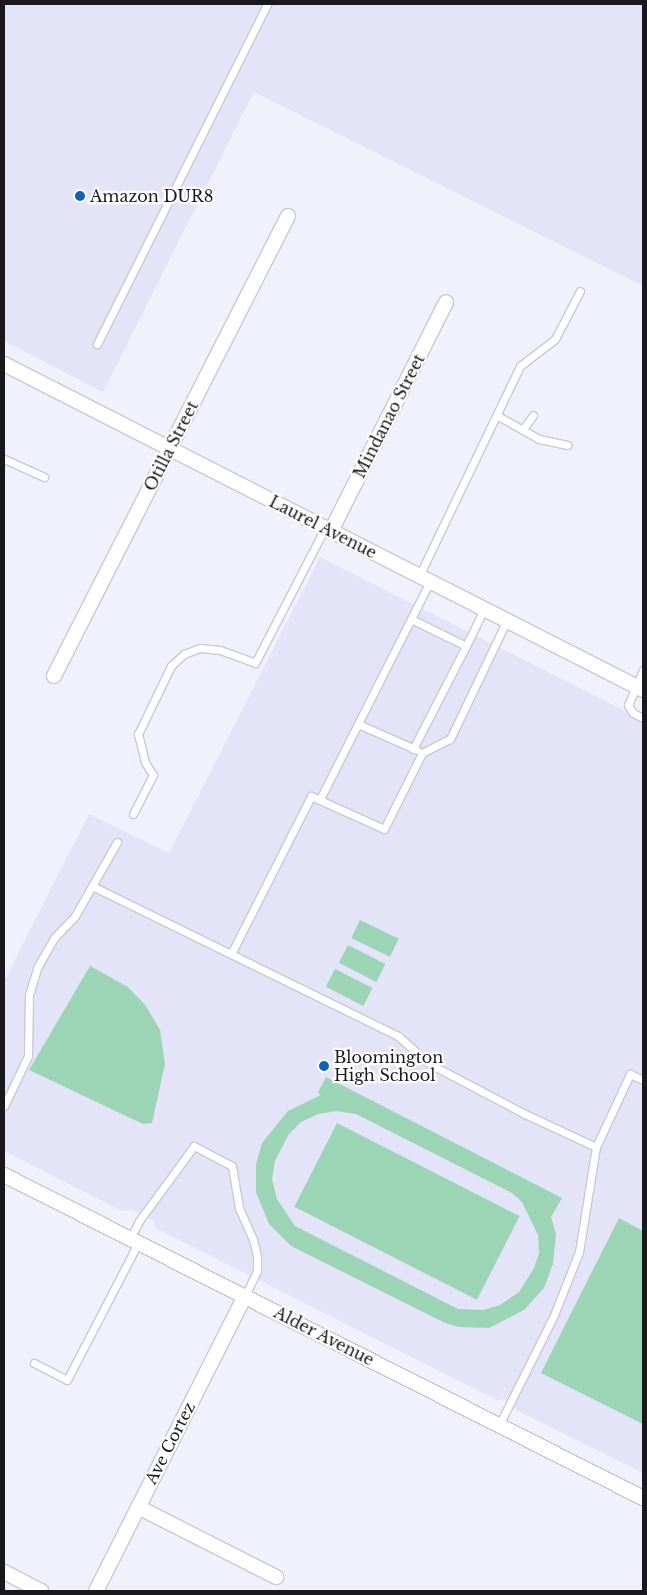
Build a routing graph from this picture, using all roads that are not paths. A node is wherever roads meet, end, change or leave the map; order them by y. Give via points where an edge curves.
1 (267, 4) edge
2 (288, 216) dead end
3 (580, 291) dead end
4 (446, 302) dead end
5 (97, 344) dead end
6 (4, 364) edge
7 (533, 415) dead end
8 (498, 416) junction
9 (523, 429) junction
10 (567, 446) dead end
11 (169, 450) junction
12 (4, 459) edge
13 (44, 477) dead end
14 (328, 529) junction
15 (425, 579) junction
16 (484, 609) junction
17 (411, 619) junction
18 (507, 620) junction
19 (466, 646) junction
20 (643, 670) edge
21 (54, 676) dead end
22 (640, 688) edge
23 (643, 718) edge
24 (358, 724) junction
25 (413, 749) junction
26 (422, 753) junction
27 (320, 800) junction
28 (133, 814) dead end
29 (117, 842) dead end
30 (92, 886) junction
31 (231, 954) junction
32 (643, 1080) edge
33 (4, 1106) edge
34 (596, 1147) junction
35 (4, 1175) edge
36 (134, 1241) junction
37 (244, 1296) junction
38 (34, 1363) dead end
39 (500, 1425) junction
40 (643, 1498) edge
41 (138, 1507) junction
42 (4, 1572) edge
43 (276, 1577) dead end
44 (41, 1591) edge
45 (96, 1591) edge

1 - 5 lane
2 - 11 street, Otilla Street
3 - 8 lane via 555,339 520,366
4 - 14 street, Mindanao Street
6 - 11 street, Laurel Avenue
7 - 9 lane
8 - 9 lane
8 - 15 lane
9 - 10 lane via 539,439
11 - 14 street, Laurel Avenue
11 - 21 street, Otilla Street
12 - 13 lane
14 - 15 street, Laurel Avenue
14 - 28 lane via 255,663 220,650 200,648 184,654 171,666 138,734 144,762 153,775
15 - 16 street, Laurel Avenue
15 - 17 lane
16 - 18 street, Laurel Avenue
16 - 19 lane
17 - 19 lane
17 - 24 lane
18 - 22 street, Laurel Avenue
18 - 26 lane via 450,738
19 - 25 lane
20 - 22 lane
22 - 23 lane via 628,705 632,713
24 - 25 lane
24 - 27 lane
25 - 26 lane
26 - 27 lane via 384,830
27 - 31 lane via 312,796
29 - 30 lane
30 - 31 lane
30 - 33 lane via 75,916 54,938 38,966 29,995 28,1056
31 - 34 lane via 398,1036 430,1064
32 - 34 lane via 630,1074
34 - 39 lane via 579,1252 554,1315
35 - 36 street, Alder Avenue
36 - 37 street, Alder Avenue
36 - 37 lane via 139,1221 194,1146 232,1166 239,1208 253,1240 256,1257 256,1271
36 - 38 lane via 67,1380
37 - 39 street, Alder Avenue
37 - 41 street, Ave Cortez
39 - 40 street, Alder Avenue
41 - 43 street
41 - 45 street, Ave Cortez
42 - 44 street

